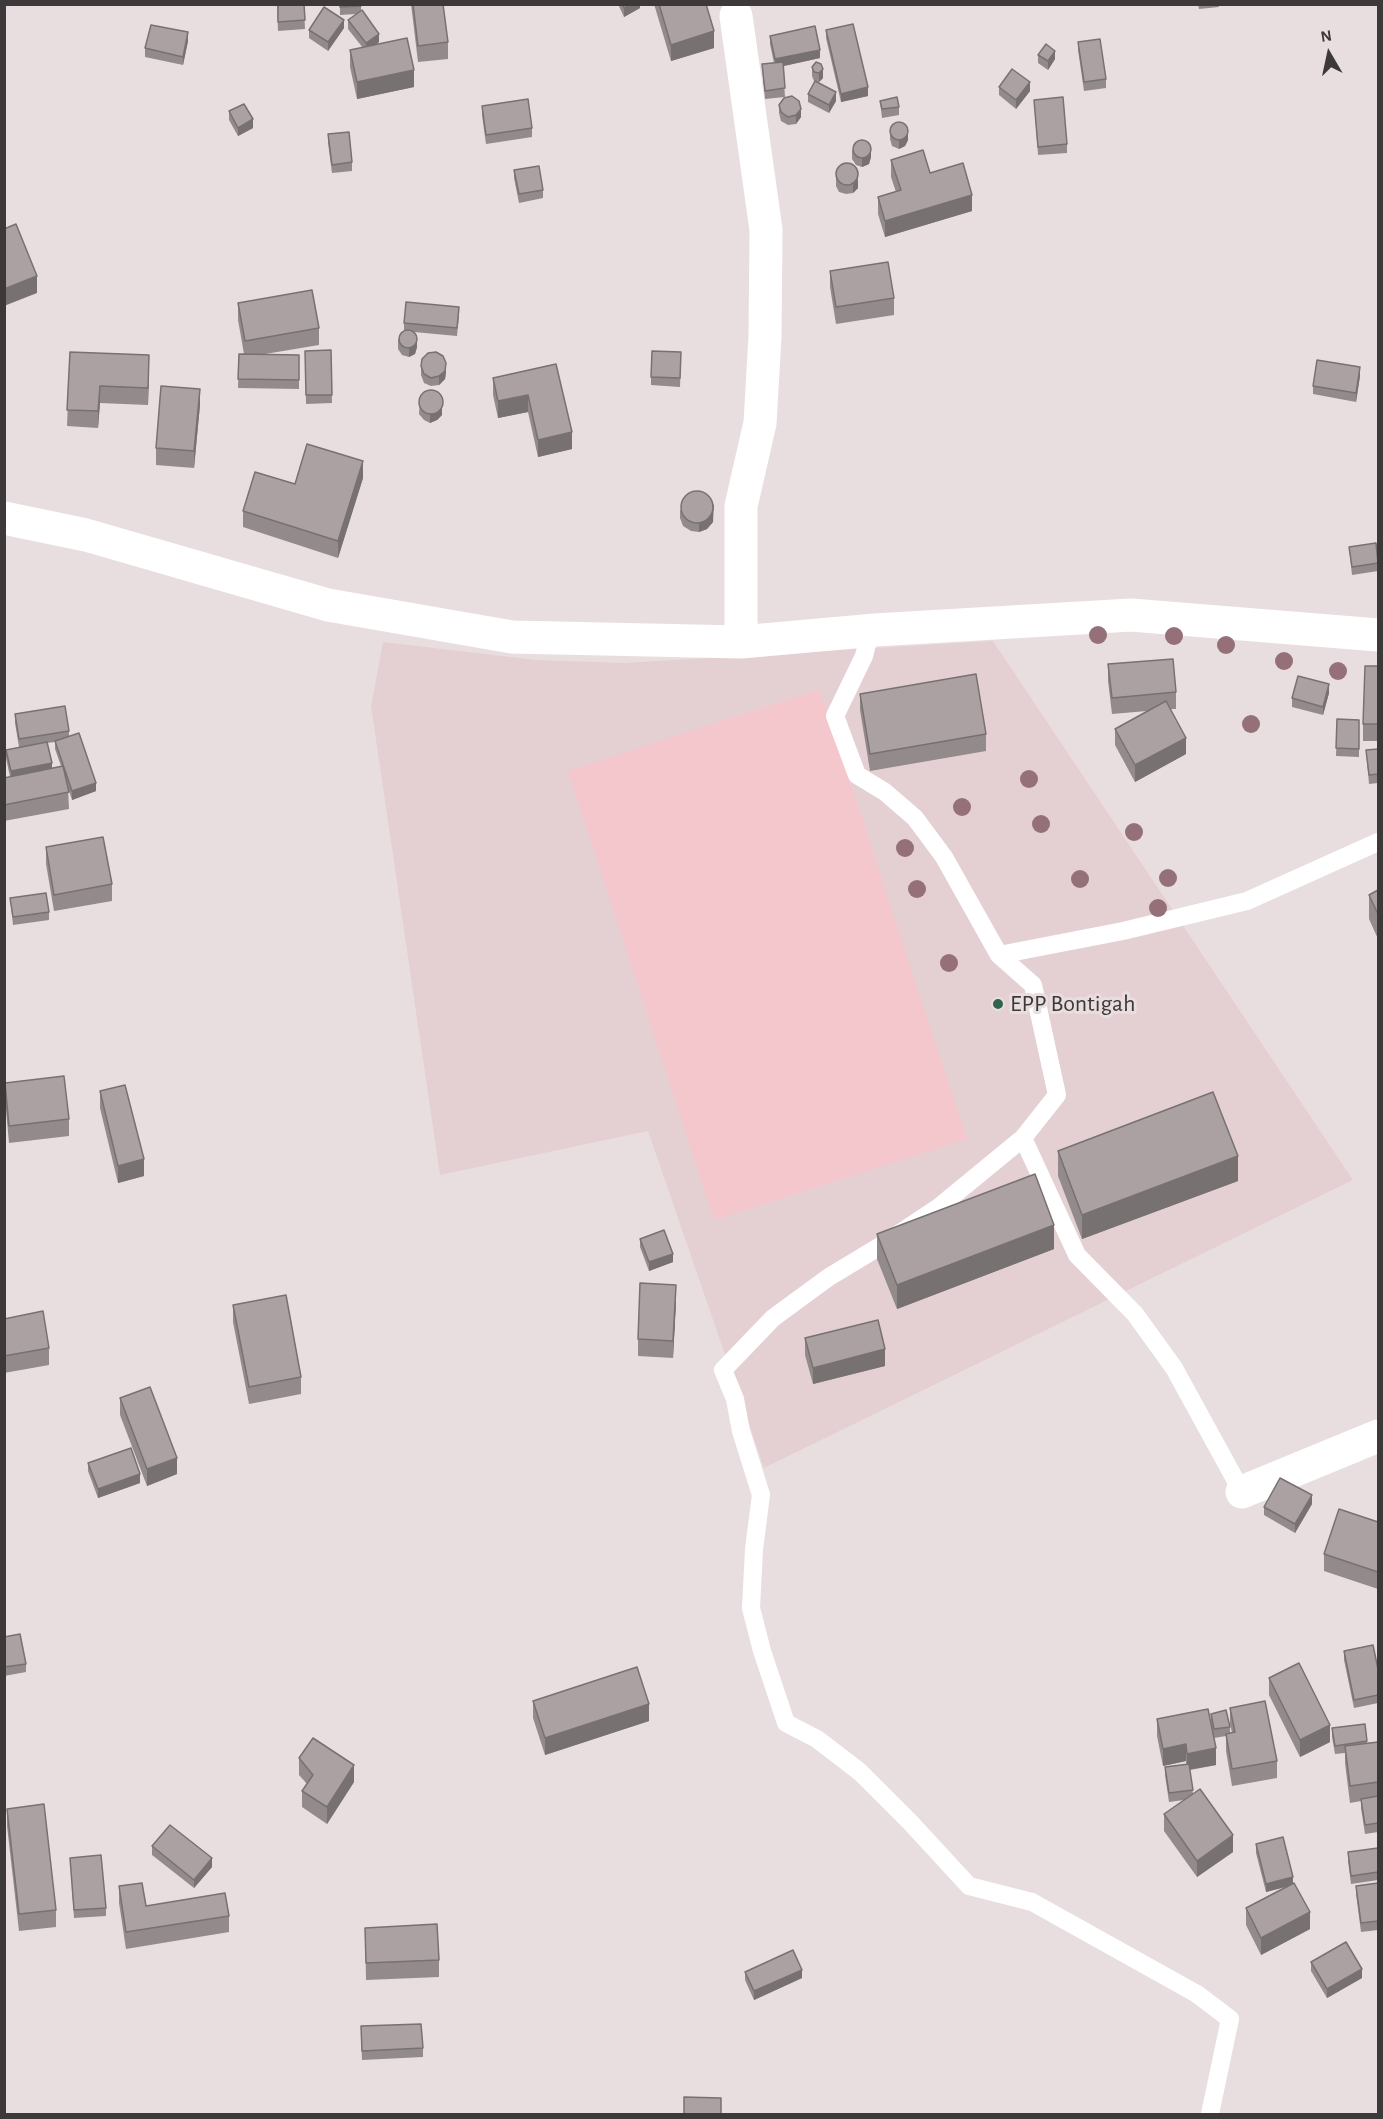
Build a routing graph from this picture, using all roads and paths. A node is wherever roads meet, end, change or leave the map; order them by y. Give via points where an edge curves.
1 (736, 16) dead end
2 (4, 518) edge
3 (875, 630) junction
4 (1378, 635) edge
5 (741, 642) junction
6 (1378, 842) edge
7 (999, 955) junction
8 (1023, 1138) junction
9 (1378, 1436) edge
10 (1242, 1492) joint
11 (1210, 2115) edge

1 - 5 street via 766,230 760,423 741,506
2 - 5 street via 86,535 328,605 512,637
3 - 4 street via 1131,615
3 - 5 street
3 - 7 lane via 835,716 841,735 857,775 885,792 915,818 944,857
6 - 7 lane via 1247,901
7 - 8 lane via 1033,985 1057,1095
8 - 10 lane via 1077,1255 1135,1314 1173,1368
8 - 11 lane via 939,1207 829,1276 773,1318 723,1370 760,1495 751,1608 786,1723 817,1739 860,1772 969,1886 1032,1902 1197,1994 1230,2019
9 - 10 street

